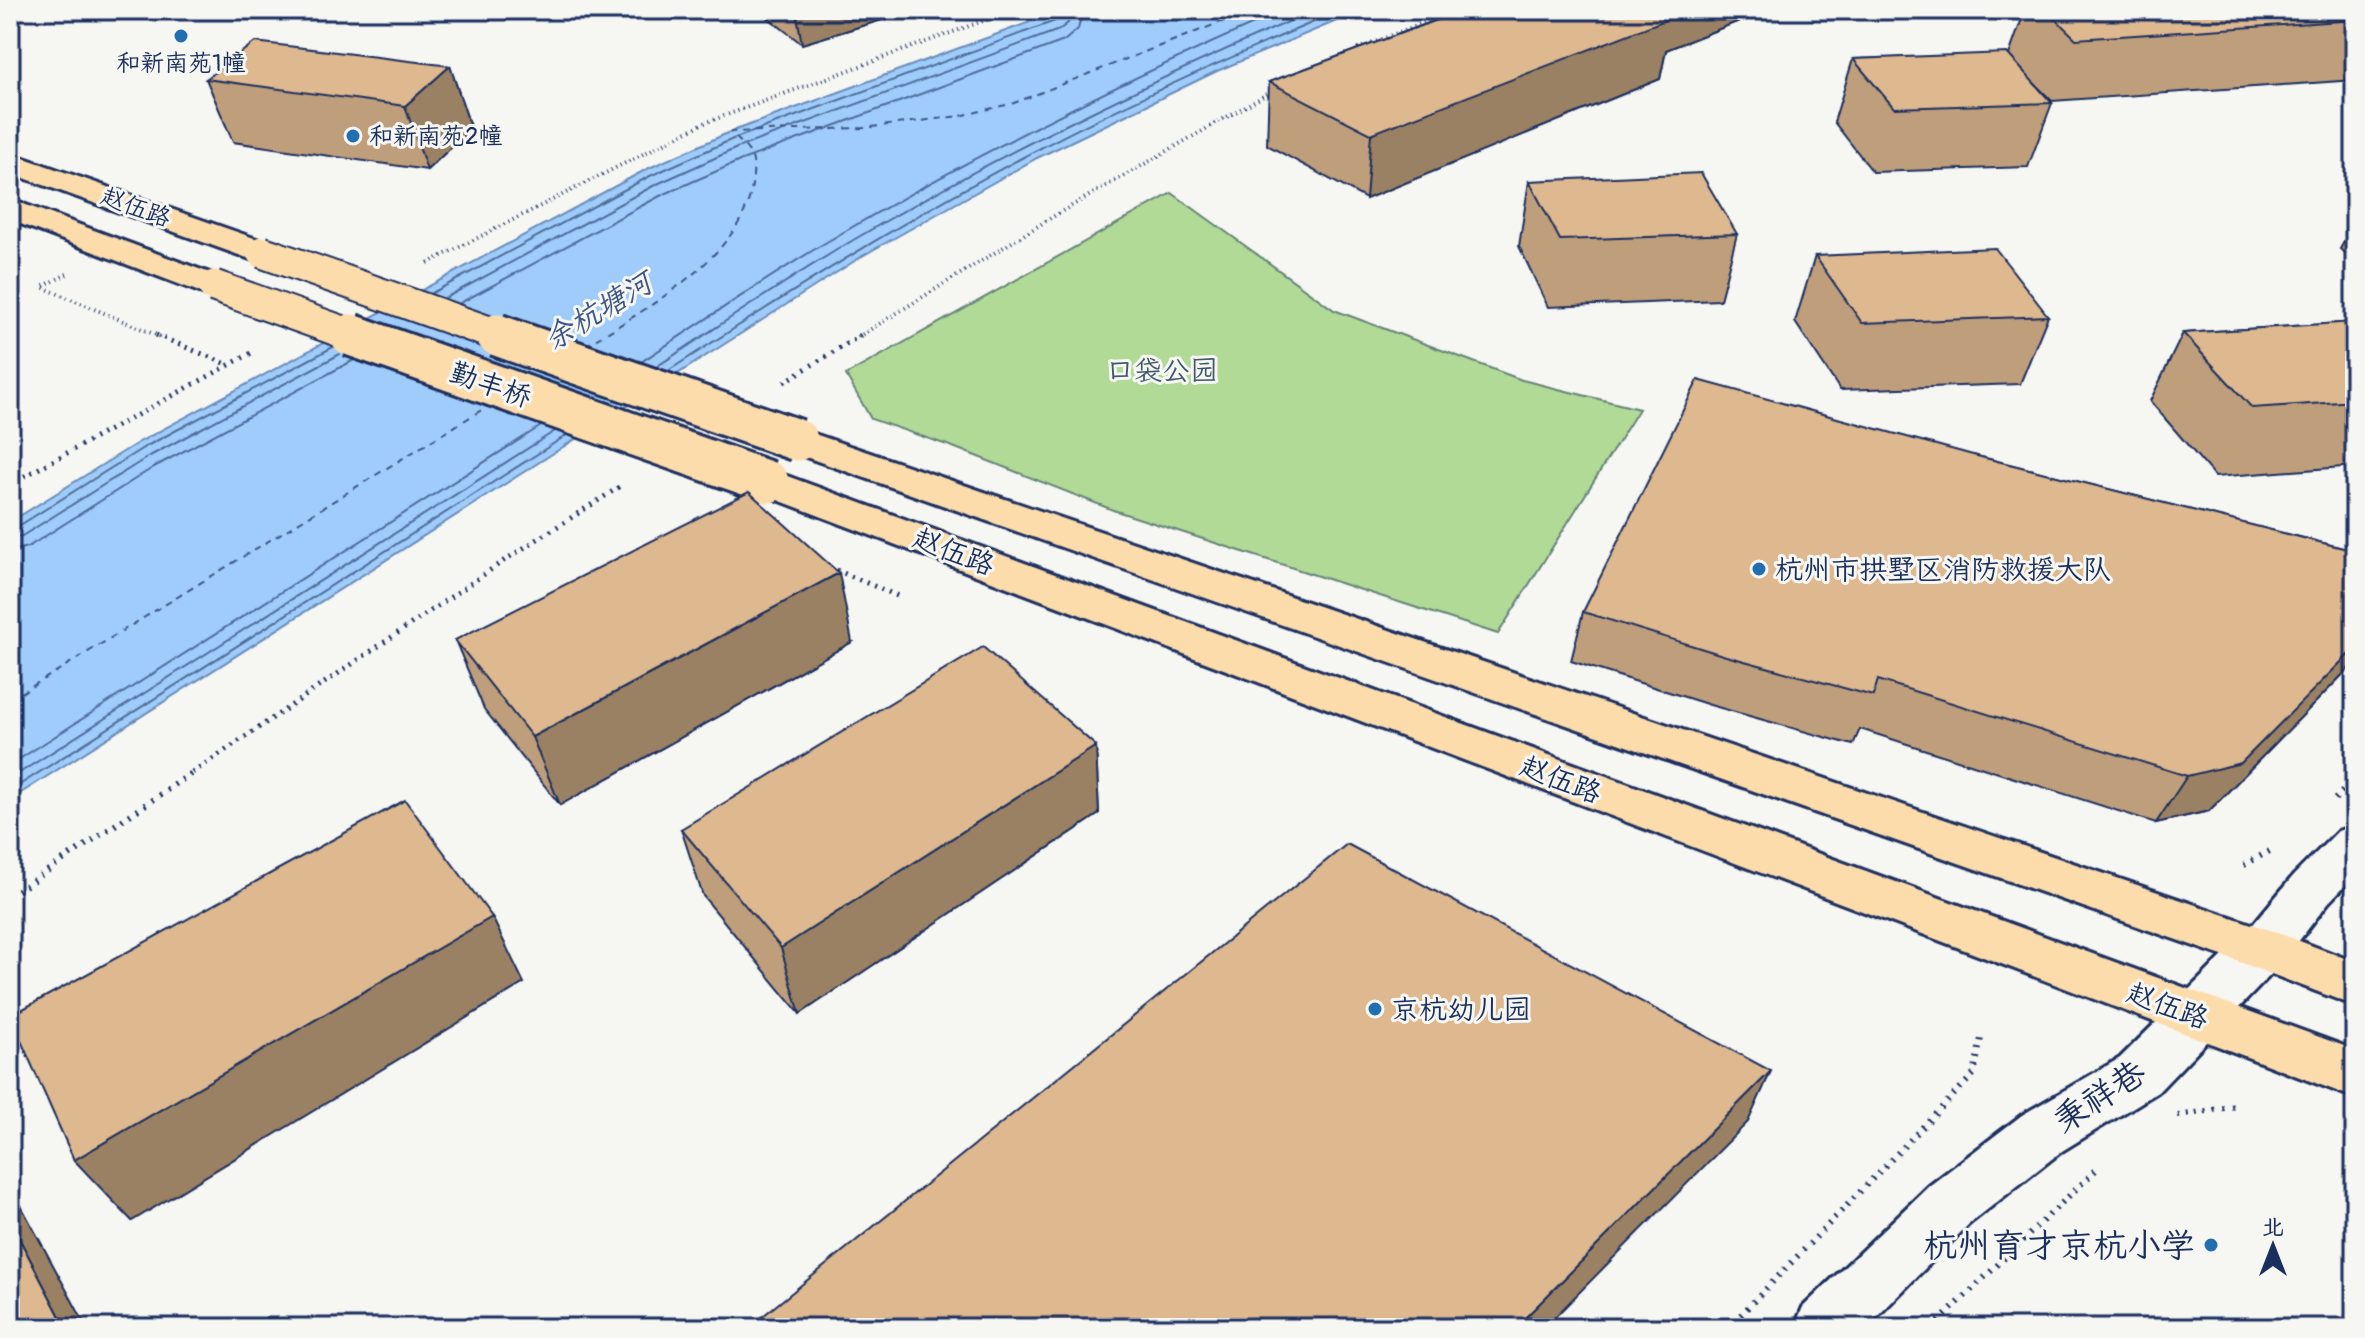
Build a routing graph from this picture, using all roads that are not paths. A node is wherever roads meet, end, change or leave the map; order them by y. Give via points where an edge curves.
1 (10, 162) edge
2 (10, 209) edge
3 (262, 252) joint
4 (214, 286) joint
5 (797, 440) joint
6 (768, 482) joint
7 (2355, 844) edge
8 (2263, 949) junction
9 (2355, 984) edge
10 (2198, 1015) junction
11 (2355, 1074) edge
12 (1824, 1328) edge

1 - 3 main road, 赵伍路
2 - 4 main road, 赵伍路
3 - 5 main road, 勤丰桥, bridge
4 - 6 main road, 勤丰桥, bridge
5 - 8 main road, 赵伍路
6 - 10 main road, 赵伍路
7 - 8 street, 秉祥巷
8 - 9 main road, 赵伍路
8 - 10 street, 秉祥巷
10 - 11 main road, 赵伍路
10 - 12 street, 秉祥巷 via 2139,1075 2042,1133 1949,1205

